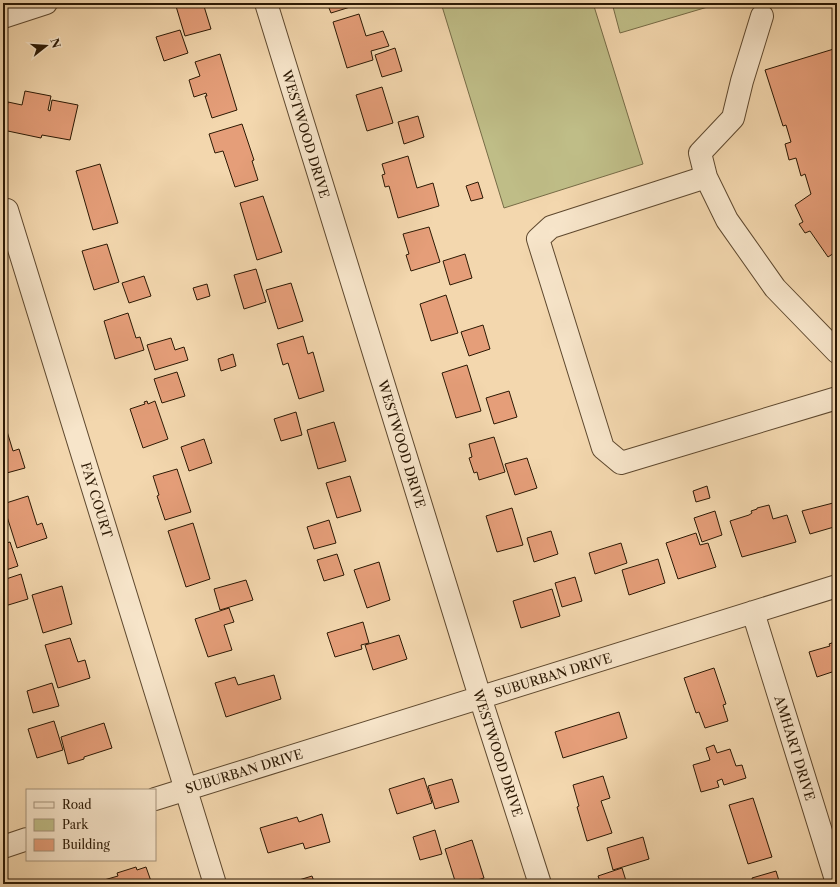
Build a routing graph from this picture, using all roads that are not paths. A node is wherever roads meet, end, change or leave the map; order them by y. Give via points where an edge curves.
1 (46, 3) edge
2 (266, 3) edge
3 (762, 16) dead end
4 (3, 17) edge
5 (706, 177) junction
6 (7, 210) dead end
7 (837, 352) edge
8 (837, 398) edge
9 (837, 586) edge
10 (753, 612) junction
11 (480, 697) junction
12 (186, 790) junction
13 (156, 799) edge
14 (26, 839) edge
15 (3, 847) edge
16 (836, 875) edge
17 (215, 884) edge
18 (540, 884) edge

1 - 4 street
2 - 11 street, WESTWOOD DRIVE
3 - 5 street via 733,118 700,153
5 - 7 street via 727,220 774,288
5 - 8 street via 551,227 538,239 603,448 621,463
6 - 12 street, FAY COURT
9 - 10 street, SUBURBAN DRIVE
10 - 11 street, SUBURBAN DRIVE
10 - 16 street, AMHART DRIVE
11 - 12 street, SUBURBAN DRIVE
11 - 18 street, WESTWOOD DRIVE
12 - 13 street, SUBURBAN DRIVE
12 - 17 street, FAY COURT
14 - 15 street

